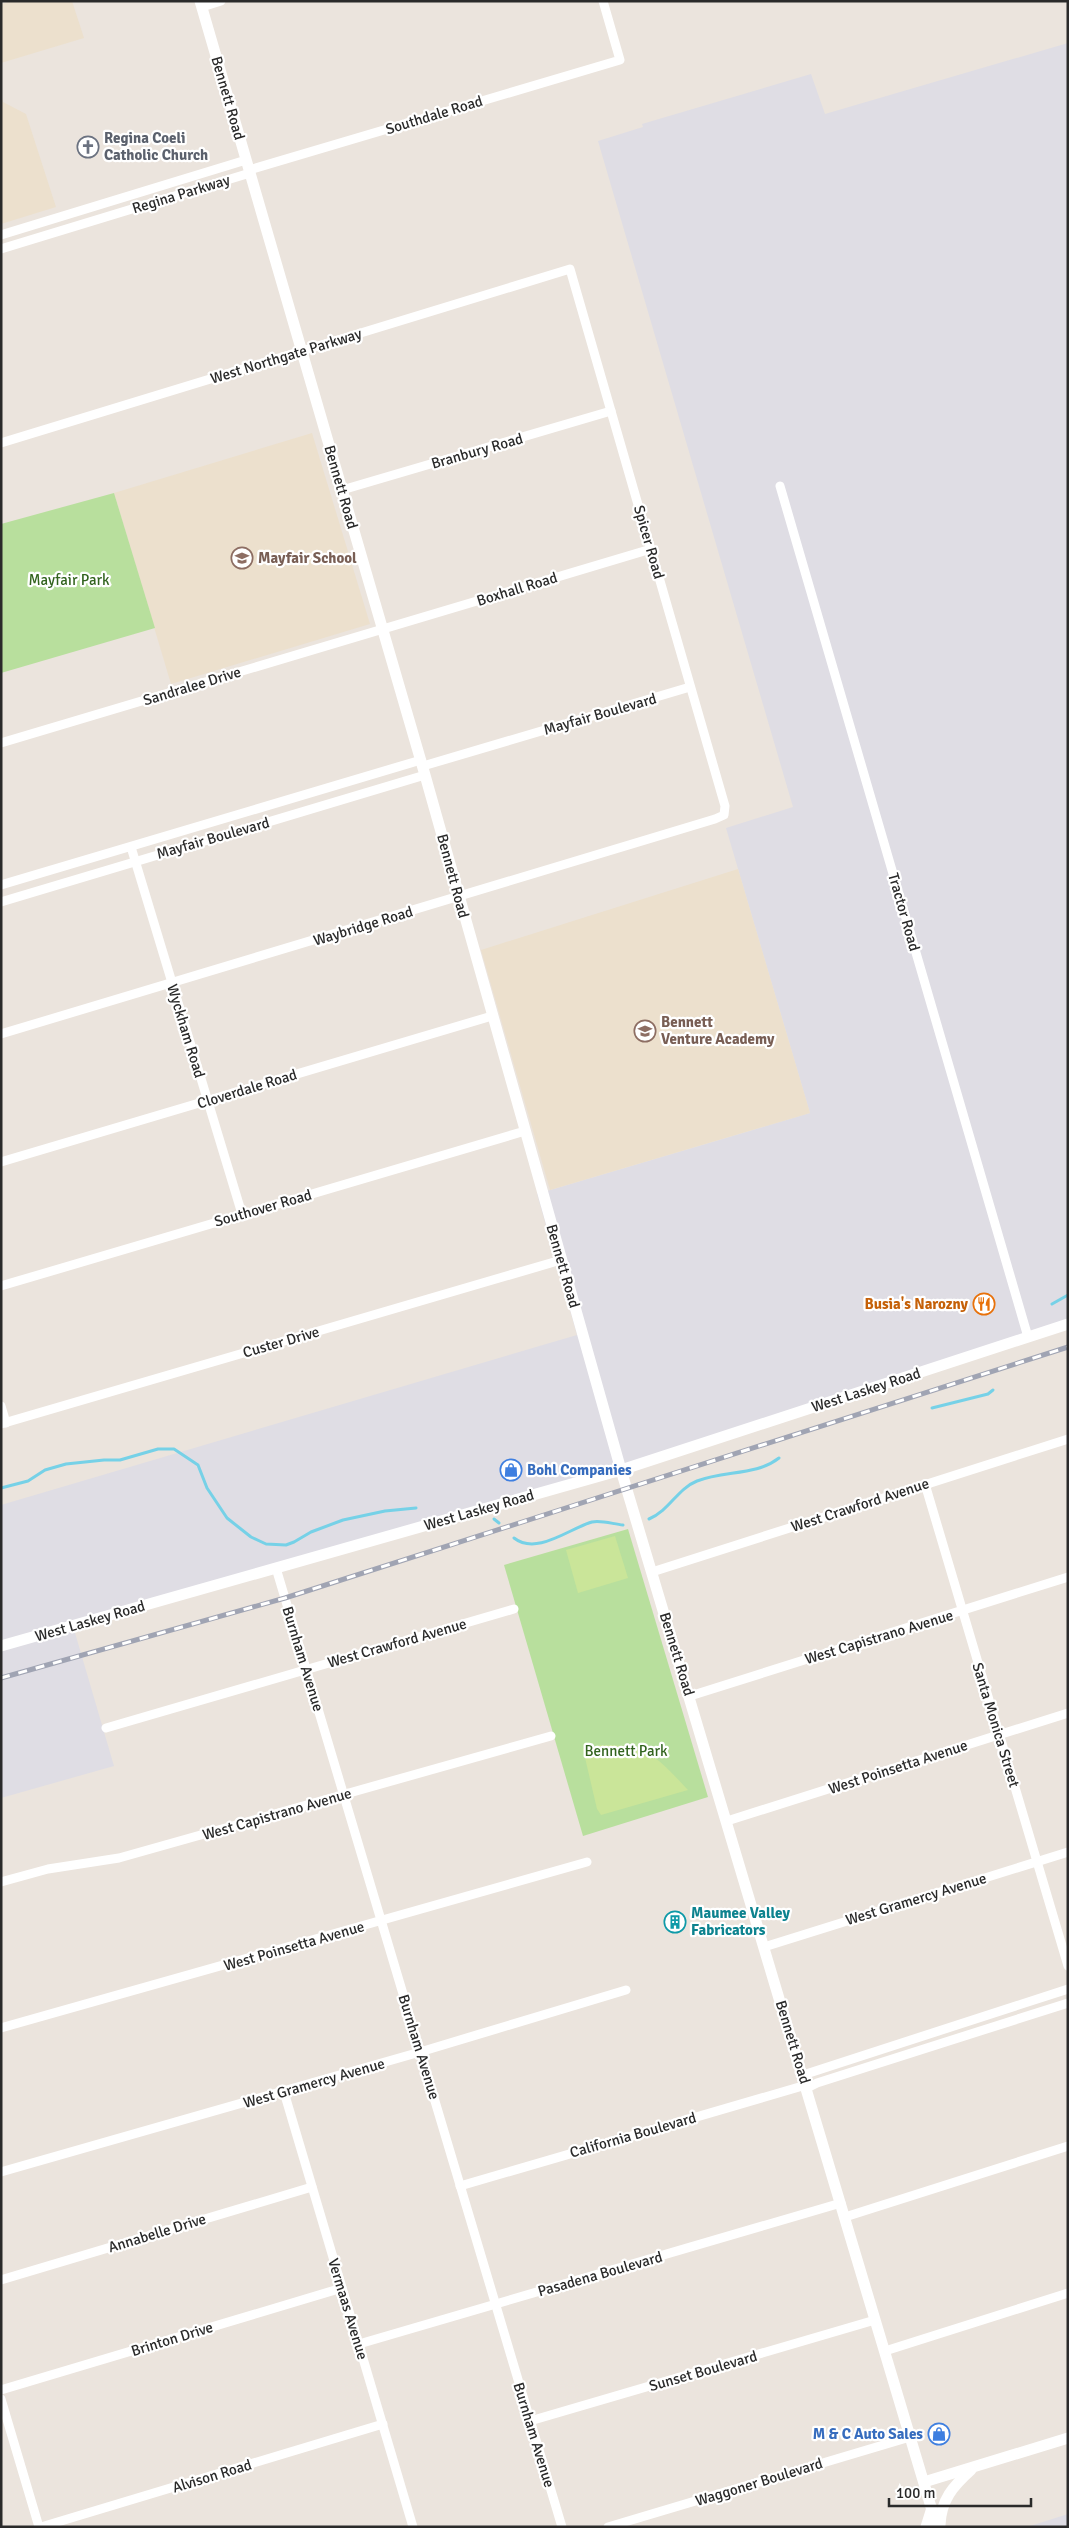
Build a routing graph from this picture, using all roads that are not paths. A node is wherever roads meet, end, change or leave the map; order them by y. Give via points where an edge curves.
1 (221, 1) edge
2 (603, 1) edge
3 (201, 4) edge
4 (249, 168) junction
5 (107, 202) junction
6 (111, 215) junction
7 (57, 218) junction
8 (61, 230) junction
9 (1, 235) edge
10 (1, 249) edge
11 (570, 269) joint
12 (302, 350) junction
13 (611, 411) junction
14 (1, 443) edge
15 (780, 486) dead end
16 (342, 490) junction
17 (651, 549) junction
18 (383, 629) junction
19 (690, 688) junction
20 (1, 743) edge
21 (423, 767) junction
22 (724, 815) joint
23 (131, 847) junction
24 (135, 861) junction
25 (1, 886) edge
26 (459, 898) junction
27 (1, 902) edge
28 (172, 983) junction
29 (492, 1016) junction
30 (1, 1034) edge
31 (208, 1101) junction
32 (525, 1131) junction
33 (1, 1162) edge
34 (242, 1214) junction
35 (561, 1260) junction
36 (1, 1286) edge
37 (1068, 1324) edge
38 (1028, 1337) junction
39 (1, 1406) edge
40 (4, 1423) edge
41 (1068, 1439) edge
42 (621, 1470) junction
43 (925, 1484) junction
44 (276, 1568) junction
45 (652, 1572) junction
46 (1068, 1577) edge
47 (514, 1609) dead end
48 (962, 1611) junction
49 (1, 1646) edge
50 (307, 1670) junction
51 (690, 1696) junction
52 (1068, 1713) edge
53 (106, 1728) dead end
54 (999, 1735) junction
55 (550, 1736) dead end
56 (344, 1795) junction
57 (727, 1821) junction
58 (1068, 1852) edge
59 (1037, 1861) junction
60 (587, 1862) dead end
61 (1, 1882) edge
62 (381, 1921) junction
63 (764, 1947) junction
64 (1068, 1966) edge
65 (1068, 1989) edge
66 (626, 1990) dead end
67 (1068, 2004) edge
68 (1, 2028) edge
69 (940, 2030) junction
70 (945, 2042) junction
71 (420, 2052) junction
72 (805, 2083) junction
73 (284, 2092) junction
74 (1068, 2146) edge
75 (1, 2172) edge
76 (460, 2186) junction
77 (312, 2187) junction
78 (841, 2202) junction
79 (845, 2217) junction
80 (1, 2280) edge
81 (342, 2288) junction
82 (1068, 2293) edge
83 (496, 2304) junction
84 (875, 2320) junction
85 (359, 2344) junction
86 (885, 2351) junction
87 (1, 2390) edge
88 (1, 2399) edge
89 (530, 2421) junction
90 (383, 2424) junction
91 (910, 2437) junction
92 (1068, 2438) edge
93 (976, 2466) junction
94 (924, 2482) junction
95 (932, 2508) junction
96 (40, 2527) edge
97 (413, 2527) edge
98 (562, 2527) edge
99 (608, 2527) edge
100 (926, 2527) edge
101 (939, 2527) edge

1 - 3 street
2 - 4 street, Southdale Road via 620,60
3 - 4 street, Bennett Road
4 - 5 street, Regina Parkway
4 - 6 street, Regina Parkway
4 - 12 street, Bennett Road
5 - 6 street, Regina Parkway
5 - 7 street, Regina Parkway
6 - 8 street, Regina Parkway
7 - 8 street
7 - 9 street, Regina Parkway
8 - 10 street, Regina Parkway
11 - 12 street, West Northgate Parkway
11 - 13 street, Spicer Road
12 - 14 street, West Northgate Parkway
12 - 16 street, Bennett Road
13 - 16 street, Branbury Road
13 - 17 street, Spicer Road
15 - 38 street, Tractor Road
16 - 18 street, Bennett Road
17 - 18 street, Boxhall Road
17 - 19 street, Spicer Road
18 - 20 street, Sandralee Drive
18 - 21 street, Bennett Road
19 - 21 street, Mayfair Boulevard
19 - 22 street, Spicer Road via 725,806
21 - 23 street, Mayfair Boulevard
21 - 24 street, Mayfair Boulevard
21 - 26 street, Bennett Road
22 - 26 street, Waybridge Road
23 - 24 street, Wyckham Road
23 - 25 street, Mayfair Boulevard
24 - 27 street, Mayfair Boulevard
24 - 28 street, Wyckham Road
26 - 28 street, Waybridge Road
26 - 29 street, Bennett Road
28 - 30 street, Waybridge Road
28 - 31 street, Wyckham Road
29 - 31 street, Cloverdale Road
29 - 32 street, Bennett Road
31 - 33 street, Cloverdale Road
31 - 34 street, Wyckham Road
32 - 34 street, Southover Road
32 - 35 street, Bennett Road
34 - 36 street, Southover Road
35 - 40 street, Custer Drive
35 - 42 street, Bennett Road
37 - 38 street, West Laskey Road
38 - 42 street, West Laskey Road
39 - 40 street
41 - 43 street, West Crawford Avenue
42 - 44 street, West Laskey Road
42 - 45 street, Bennett Road
43 - 45 street, West Crawford Avenue
43 - 48 street, Santa Monica Street
44 - 49 street, West Laskey Road
44 - 50 street, Burnham Avenue
45 - 51 street, Bennett Road
46 - 48 street, West Capistrano Avenue
47 - 50 street, West Crawford Avenue
48 - 51 street, West Capistrano Avenue
48 - 54 street, Santa Monica Street
50 - 53 street, West Crawford Avenue
50 - 56 street, Burnham Avenue
51 - 57 street, Bennett Road
52 - 54 street, West Poinsetta Avenue
54 - 57 street, West Poinsetta Avenue
54 - 59 street, Santa Monica Street
55 - 56 street, West Capistrano Avenue
56 - 61 street, West Capistrano Avenue via 119,1858 48,1869
56 - 62 street, Burnham Avenue
57 - 63 street, Bennett Road
58 - 59 street, West Gramercy Avenue
59 - 63 street, West Gramercy Avenue
59 - 64 street, Santa Monica Street
60 - 62 street, West Poinsetta Avenue
62 - 68 street, West Poinsetta Avenue
62 - 71 street, Burnham Avenue
63 - 72 street, Bennett Road
65 - 69 street, California Boulevard
66 - 71 street, West Gramercy Avenue
67 - 70 street, California Boulevard
69 - 70 street
69 - 72 street, California Boulevard
70 - 72 street, California Boulevard
71 - 73 street, West Gramercy Avenue
71 - 76 street, Burnham Avenue
72 - 76 street, California Boulevard
72 - 78 street, Bennett Road
73 - 75 street, West Gramercy Avenue
73 - 77 street, Vermaas Avenue
74 - 79 street
76 - 83 street, Burnham Avenue
77 - 80 street, Annabelle Drive
77 - 81 street, Vermaas Avenue
78 - 79 street, Bennett Road
78 - 83 street, Pasadena Boulevard
79 - 84 street, Bennett Road
81 - 85 street, Vermaas Avenue
81 - 87 street, Brinton Drive
82 - 86 street
83 - 85 street, Pasadena Boulevard
83 - 89 street, Burnham Avenue
84 - 86 street, Bennett Road
84 - 89 street, Sunset Boulevard
85 - 90 street, Vermaas Avenue
86 - 91 street, Bennett Road
88 - 96 street
89 - 98 street, Burnham Avenue
90 - 96 street, Alvison Road
90 - 97 street, Vermaas Avenue
91 - 94 street, Bennett Road
91 - 99 street, Waggoner Boulevard
92 - 93 street
93 - 94 street
93 - 101 street via 948,2492
94 - 95 street, Bennett Road
95 - 100 street
95 - 101 street, Bennett Road

